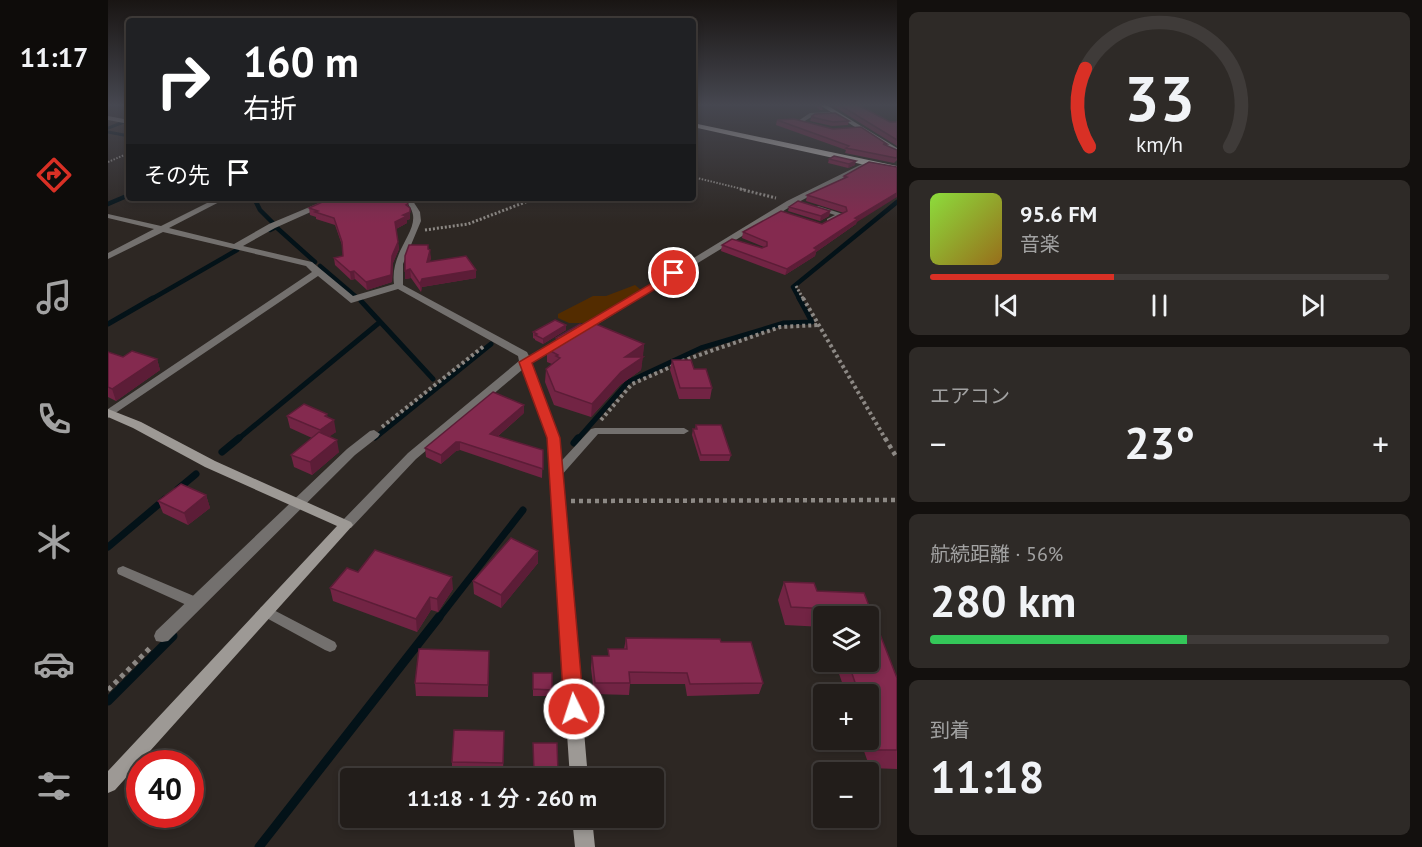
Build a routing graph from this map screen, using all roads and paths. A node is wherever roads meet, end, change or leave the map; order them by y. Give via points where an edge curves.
1 (778, 144) edge
2 (884, 144) edge
3 (897, 151) edge
4 (126, 154) edge
5 (108, 162) edge
6 (868, 163) junction
7 (897, 168) edge
8 (696, 178) edge
9 (218, 201) edge
10 (331, 201) edge
11 (409, 201) edge
12 (528, 201) edge
13 (793, 202) junction
14 (108, 216) edge
15 (821, 226) edge
16 (162, 229) junction
17 (412, 231) junction
18 (730, 240) junction
19 (740, 243) edge
20 (236, 246) junction
21 (108, 256) edge
22 (318, 272) junction
23 (399, 286) junction
24 (796, 286) dead end
25 (819, 325) junction
26 (494, 338) junction
27 (525, 362) junction
28 (108, 413) edge
29 (595, 430) junction
30 (684, 431) dead end
31 (374, 434) joint
32 (897, 458) edge
33 (556, 474) junction
34 (897, 500) edge
35 (558, 501) junction
36 (298, 502) junction
37 (346, 525) junction
38 (123, 571) dead end
39 (196, 603) junction
40 (266, 611) junction
41 (162, 636) joint
42 (330, 646) dead end
43 (108, 690) edge
44 (578, 768) edge
45 (108, 784) edge
46 (583, 828) edge
47 (585, 847) edge

1 - 6 main road
2 - 3 street
4 - 5 path
6 - 7 main road
6 - 13 street
8 - 13 path
9 - 16 street
10 - 20 street
11 - 17 street via 418,219
12 - 17 path via 468,224
13 - 15 lane via 841,215
13 - 18 street via 779,214
14 - 16 street
16 - 20 street
16 - 21 street
17 - 23 street via 399,257 395,274
18 - 19 lane
18 - 27 street
20 - 22 street via 309,264
22 - 23 street via 351,300
22 - 28 street
23 - 26 street
24 - 25 path
25 - 29 path via 780,327 697,355 632,384
25 - 32 path
26 - 27 street via 523,354
26 - 31 path
27 - 33 street via 554,438
27 - 37 street via 412,456
28 - 36 street
29 - 30 lane
29 - 33 lane
31 - 36 street
33 - 35 street
34 - 35 path
35 - 44 street
36 - 37 street
36 - 39 street
37 - 40 street
38 - 39 lane
39 - 41 street
40 - 42 lane
40 - 45 street
41 - 43 path
46 - 47 street

